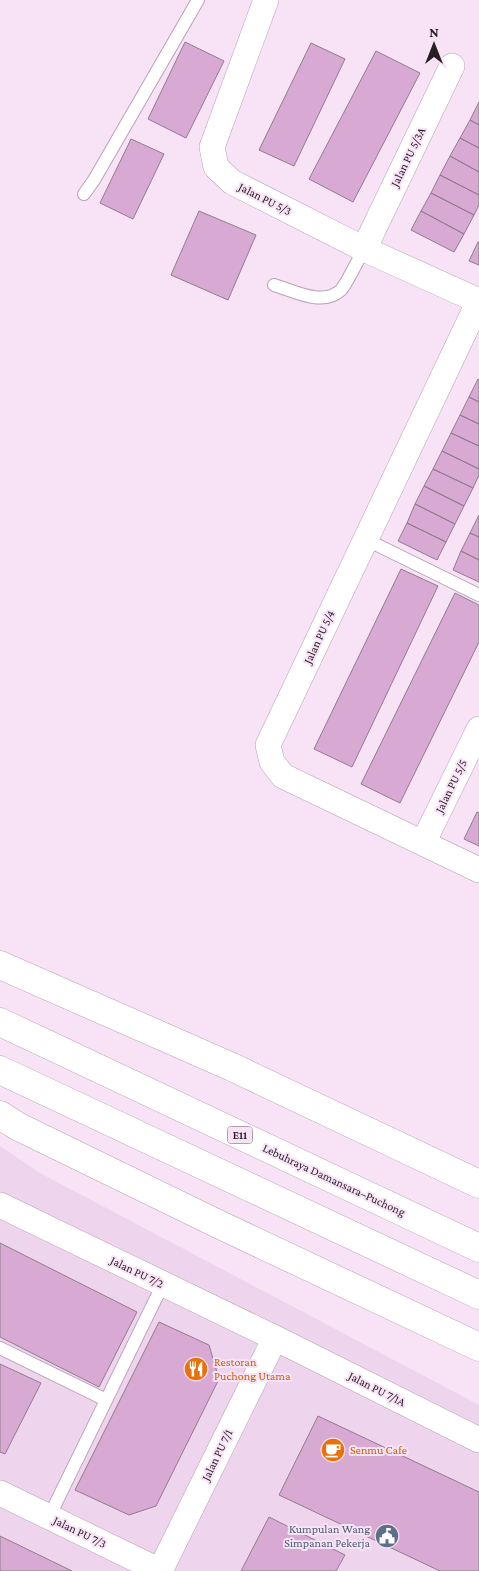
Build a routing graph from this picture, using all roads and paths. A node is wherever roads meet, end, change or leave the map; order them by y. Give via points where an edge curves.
1 (198, 0) edge
2 (266, 0) edge
3 (452, 66) dead end
4 (84, 194) dead end
5 (364, 249) junction
6 (274, 285) dead end
7 (479, 301) edge
8 (365, 539) junction
9 (479, 595) edge
10 (479, 729) edge
11 (423, 843) junction
12 (479, 870) edge
13 (0, 965) edge
14 (0, 1022) edge
15 (0, 1070) edge
16 (8, 1121) edge
17 (479, 1184) edge
18 (0, 1205) edge
19 (479, 1248) edge
20 (163, 1284) junction
21 (479, 1295) edge
22 (275, 1338) junction
23 (479, 1347) edge
24 (0, 1348) edge
25 (106, 1400) junction
26 (479, 1440) edge
27 (0, 1493) edge
28 (49, 1516) junction
29 (160, 1571) edge

1 - 4 lane
2 - 5 street, Jalan PU 5/3 via 212,147 216,167 232,182
3 - 5 street, Jalan PU 5/3A
5 - 6 lane via 341,290 328,297 313,298
5 - 7 street, Jalan PU 5/3
7 - 8 street, Jalan PU 5/4
8 - 9 lane
8 - 11 street, Jalan PU 5/4 via 268,745 272,762 283,776
10 - 11 street, Jalan PU 5/5
11 - 12 street, Jalan PU 5/4
13 - 17 highway via 232,1067
14 - 19 highway, Lebuhraya Damansara–Puchong / E11
15 - 21 highway
16 - 23 highway
18 - 20 street, Jalan PU 7/2
20 - 22 street, Jalan PU 7/2
20 - 25 lane
22 - 26 street, Jalan PU 7/1A
22 - 29 street, Jalan PU 7/1
24 - 25 lane
25 - 28 lane
27 - 28 street, Jalan PU 7/3
28 - 29 street, Jalan PU 7/3

